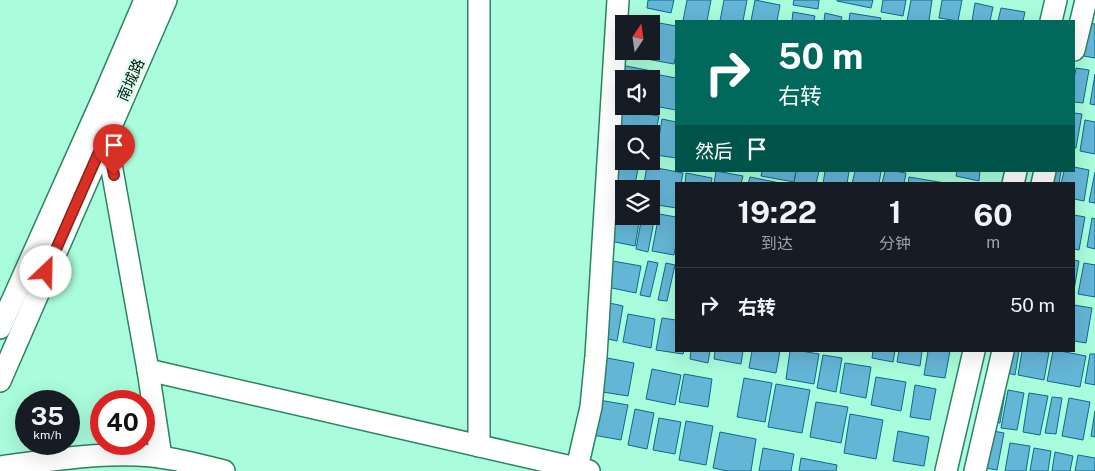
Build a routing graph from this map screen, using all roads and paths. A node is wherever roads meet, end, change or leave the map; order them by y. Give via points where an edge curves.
1 (145, 0) edge
2 (166, 0) edge
3 (479, 0) edge
4 (618, 0) edge
5 (1056, 0) edge
6 (1086, 0) edge
7 (1051, 20) edge
8 (1075, 46) edge
9 (106, 136) junction
10 (0, 328) edge
11 (974, 352) edge
12 (1003, 352) edge
13 (148, 370) junction
14 (0, 380) edge
15 (479, 446) junction
16 (161, 457) junction
17 (0, 467) edge
18 (584, 469) edge
19 (224, 471) edge
20 (946, 471) edge
21 (975, 471) edge

1 - 10 street, 南城路
2 - 9 street, 南城路
3 - 15 street
4 - 18 street via 596,356
5 - 7 street
6 - 8 street
9 - 13 street
9 - 14 street, 南城路
11 - 20 street
12 - 21 street
13 - 15 street
13 - 16 street
15 - 18 street
16 - 17 street via 107,454
16 - 19 street

